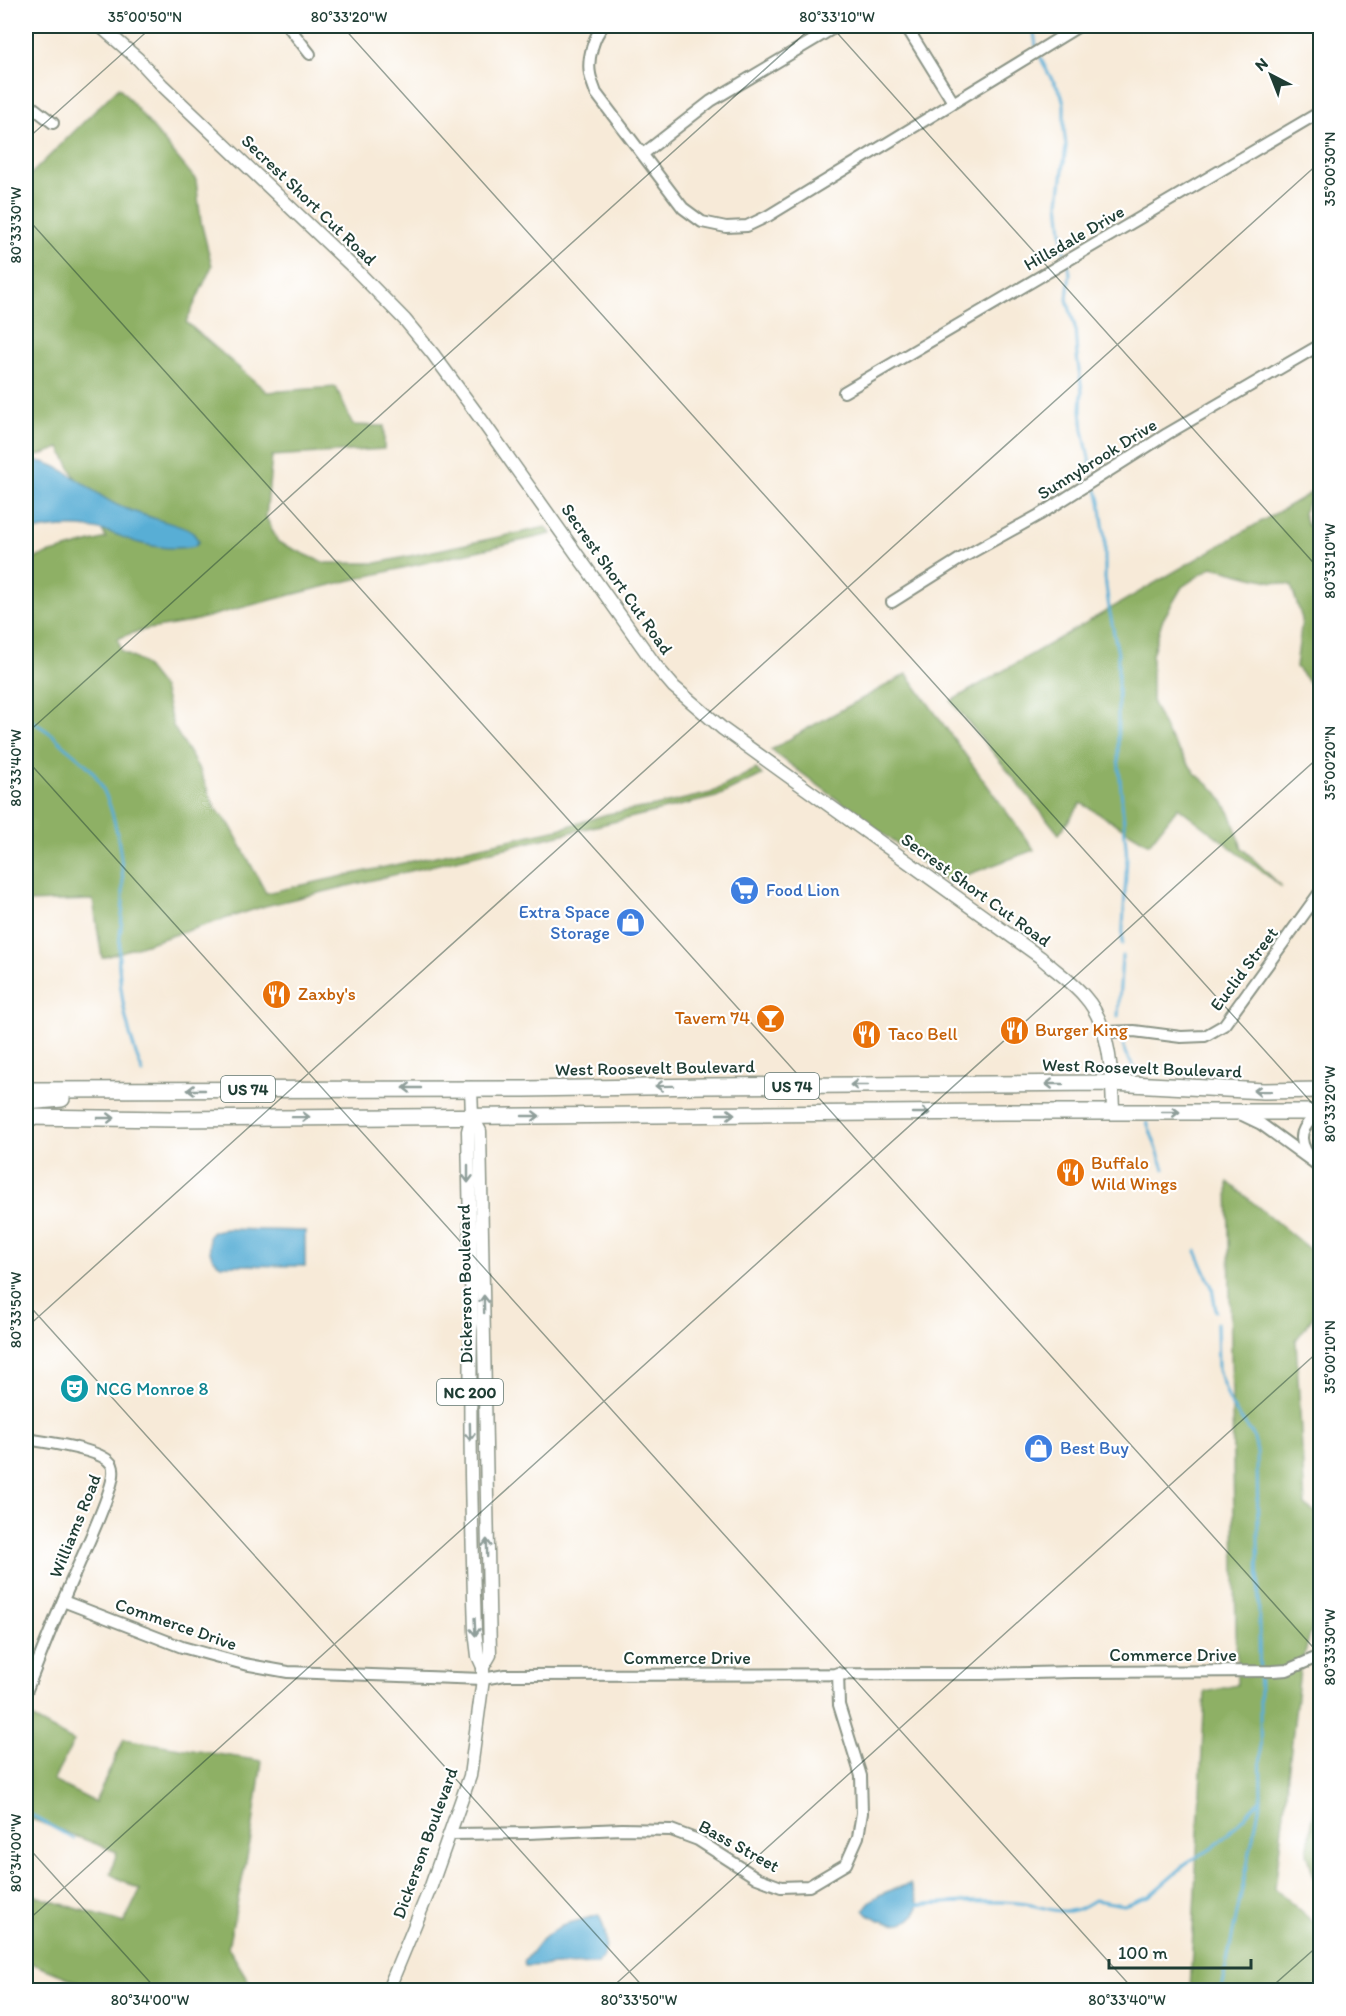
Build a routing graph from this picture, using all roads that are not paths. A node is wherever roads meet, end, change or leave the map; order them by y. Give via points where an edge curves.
1 (288, 26) edge
2 (603, 26) edge
3 (837, 26) edge
4 (906, 26) edge
5 (1079, 26) edge
6 (108, 28) edge
7 (310, 54) dead end
8 (26, 102) edge
9 (953, 102) junction
10 (1320, 112) edge
11 (53, 123) dead end
12 (643, 154) junction
13 (1320, 345) edge
14 (844, 392) dead end
15 (892, 602) dead end
16 (1320, 892) edge
17 (1104, 1032) junction
18 (1112, 1083) junction
19 (471, 1088) junction
20 (1320, 1089) edge
21 (26, 1090) edge
22 (134, 1090) junction
23 (26, 1102) edge
24 (1113, 1112) junction
25 (1236, 1112) junction
26 (1319, 1113) edge
27 (472, 1116) junction
28 (26, 1117) edge
29 (1317, 1164) edge
30 (472, 1323) junction
31 (485, 1384) junction
32 (26, 1439) edge
33 (63, 1601) junction
34 (1320, 1656) edge
35 (483, 1673) junction
36 (838, 1673) junction
37 (26, 1692) edge
38 (450, 1834) junction
39 (388, 1990) edge

1 - 7 street
2 - 12 street via 592,50 589,71 596,93
3 - 12 street via 711,101
4 - 9 street
5 - 9 street
6 - 17 main road, Secrest Short Cut Road via 405,320 674,687 723,729 1040,957 1085,997
8 - 11 street
9 - 12 street via 747,226 702,222 684,207
10 - 14 street, Hillsdale Drive
13 - 15 street, Sunnybrook Drive
16 - 17 street, Euclid Street via 1224,1025 1206,1036
17 - 18 main road, Secrest Short Cut Road
18 -> 19 highway, West Roosevelt Boulevard / US 74
20 -> 18 highway, West Roosevelt Boulevard / US 74 via 1264,1091
18 - 24 main road, Secrest Short Cut Road
19 -> 22 highway, West Roosevelt Boulevard / US 74
19 - 27 main road, Dickerson Boulevard / NC 200
21 - 22 highway, West Roosevelt Boulevard / US 74
22 - 23 highway
24 -> 25 highway, US 74
27 -> 24 highway, US 74
25 - 26 highway, US 74
25 - 29 street via 1261,1124
26 - 29 street via 1306,1123 1302,1134 1303,1147
28 -> 27 highway, US 74
27 -> 30 main road, Dickerson Boulevard / NC 200 via 468,1131
31 -> 27 main road, Dickerson Boulevard / NC 200 via 480,1131
30 - 31 main road, NC 200 via 477,1329
30 -> 35 main road, Dickerson Boulevard / NC 200 via 475,1631
35 -> 31 main road, Dickerson Boulevard / NC 200 via 490,1656
32 - 33 street, Williams Road via 89,1452 105,1458 114,1472 95,1529
33 - 35 street, Commerce Drive via 182,1647 288,1672
33 - 37 street, Williams Road
34 - 36 street, Commerce Drive via 1287,1671
35 - 36 street, Commerce Drive
35 - 38 main road, Dickerson Boulevard / NC 200 via 470,1776
36 - 38 street, Bass Street via 838,1705 861,1776 862,1813 858,1837 846,1864 809,1886 781,1887 757,1878 698,1840 671,1830
38 - 39 main road, Dickerson Boulevard / NC 200

